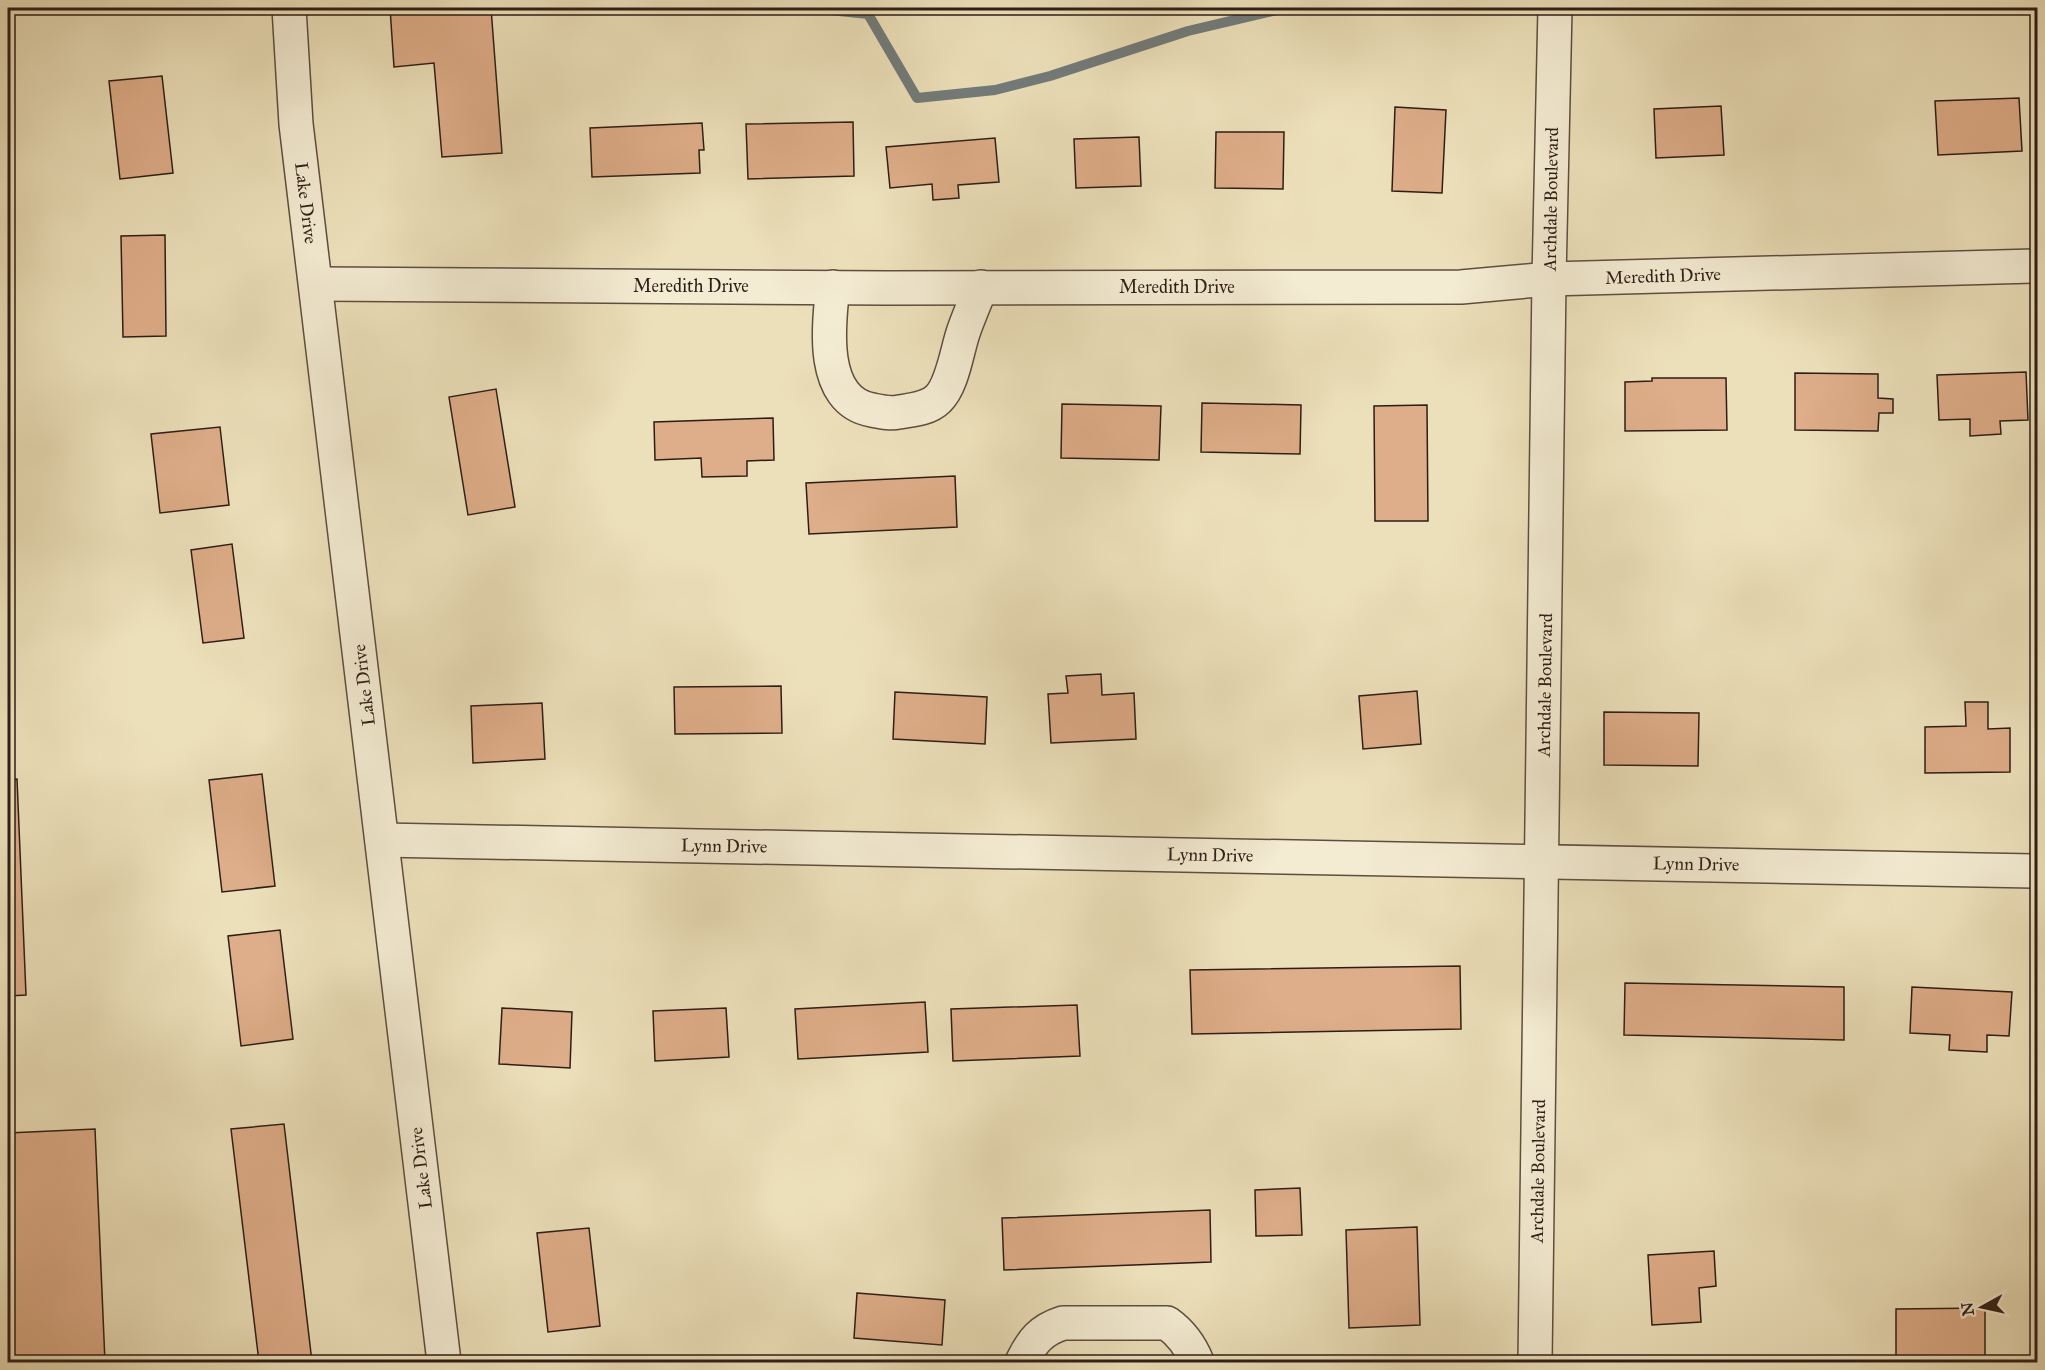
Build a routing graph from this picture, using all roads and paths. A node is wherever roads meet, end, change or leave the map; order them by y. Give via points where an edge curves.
1 (289, 8) edge
2 (1555, 8) edge
3 (2037, 266) edge
4 (1549, 279) junction
5 (317, 284) junction
6 (833, 287) junction
7 (981, 287) junction
8 (382, 840) junction
9 (1543, 861) junction
10 (2037, 871) edge
11 (444, 1362) edge
12 (1022, 1362) edge
13 (1197, 1362) edge
14 (1535, 1362) edge

1 - 5 street, Lake Drive via 296,124
2 - 4 street, Archdale Boulevard
3 - 4 street, Meredith Drive
4 - 7 street, Meredith Drive via 1461,287
4 - 9 street, Archdale Boulevard
5 - 6 street, Meredith Drive
5 - 8 street, Lake Drive
6 - 7 street, Meredith Drive
6 - 7 street via 828,339 839,385 850,400 864,409 891,414 922,408 939,399 949,382
8 - 9 street, Lynn Drive
8 - 11 street, Lake Drive
9 - 10 street, Lynn Drive
9 - 14 street, Archdale Boulevard
12 - 13 street via 1042,1333 1063,1323 1167,1323 1184,1340

